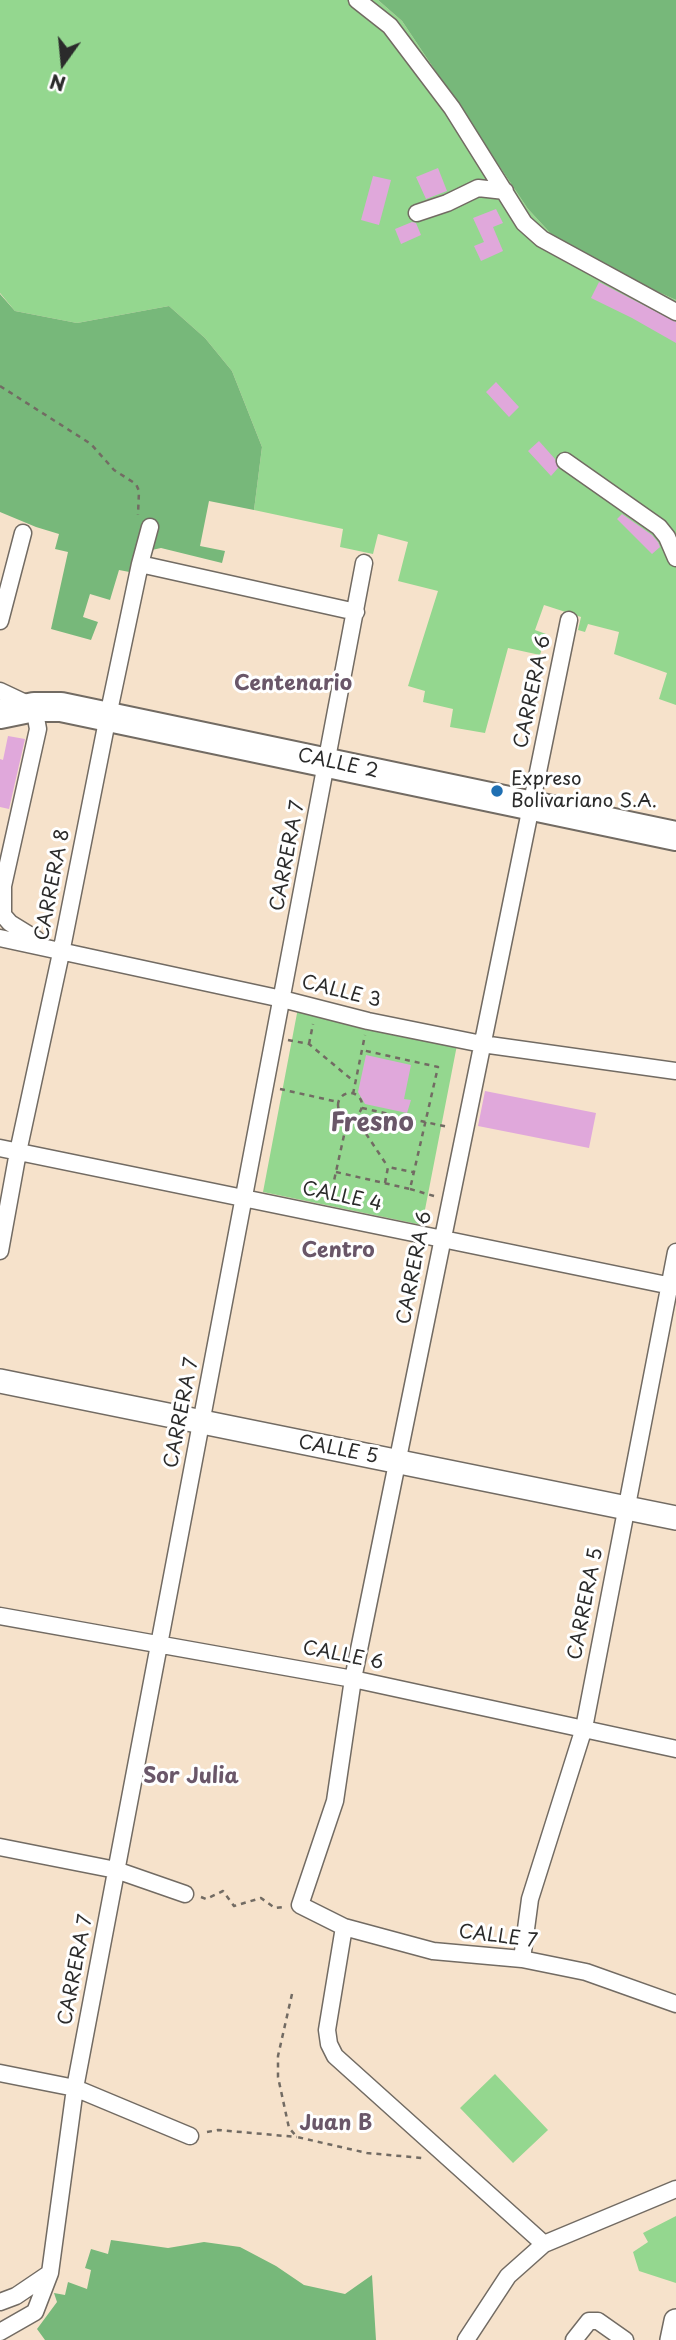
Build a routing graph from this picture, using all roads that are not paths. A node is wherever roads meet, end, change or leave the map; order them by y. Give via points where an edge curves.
1 (357, 0) edge
2 (505, 191) junction
3 (417, 213) dead end
4 (676, 312) edge
5 (565, 460) dead end
6 (150, 527) road end
7 (23, 533) dead end
8 (676, 558) edge
9 (364, 563) dead end
10 (140, 564) junction
11 (356, 612) junction
12 (569, 620) dead end
13 (0, 621) edge
14 (0, 691) edge
15 (34, 707) junction
16 (0, 714) edge
17 (108, 716) junction
18 (328, 762) junction
19 (531, 805) junction
20 (676, 836) edge
21 (0, 938) edge
22 (41, 948) junction
23 (61, 953) junction
24 (282, 999) junction
25 (482, 1044) junction
26 (676, 1072) edge
27 (0, 1149) edge
28 (18, 1152) junction
29 (244, 1199) junction
30 (443, 1239) junction
31 (0, 1251) edge
32 (676, 1251) edge
33 (673, 1286) edge
34 (0, 1381) edge
35 (202, 1422) junction
36 (397, 1462) junction
37 (625, 1508) junction
38 (676, 1518) edge
39 (0, 1616) edge
40 (160, 1643) junction
41 (353, 1679) junction
42 (584, 1728) junction
43 (676, 1749) edge
44 (0, 1847) edge
45 (117, 1870) junction
46 (185, 1894) road end
47 (315, 1913) joint
48 (344, 1927) junction
49 (522, 1959) junction
50 (676, 2004) edge
51 (0, 2073) edge
52 (75, 2088) junction
53 (190, 2136) road end
54 (676, 2189) edge
55 (544, 2244) junction
56 (50, 2273) junction
57 (0, 2302) edge
58 (676, 2320) edge
59 (0, 2333) edge
60 (466, 2340) edge
61 (574, 2340) edge
62 (625, 2340) edge
63 (672, 2340) edge

1 - 2 street via 390,26 452,108
2 - 3 street via 478,188
2 - 4 street via 524,223 542,239
5 - 8 street via 659,527
6 - 10 street, CARRERA 8
7 - 13 street
9 - 11 street, CARRERA 7
10 - 11 street
10 - 17 street, CARRERA 8
11 - 18 street, CARRERA 7
12 - 19 street, CARRERA 6
14 - 15 street
15 - 16 highway, CALLE 2
15 - 17 highway, CALLE 2
15 - 22 street via 38,729 3,886 3,915 37,939
17 - 18 highway, CALLE 2
17 - 23 street, CARRERA 8
18 - 19 highway, CALLE 2
18 - 24 street, CARRERA 7
19 - 20 highway, CALLE 2
19 - 25 street, CARRERA 6
21 - 22 street, CALLE 3
22 - 23 street, CALLE 3
23 - 24 street, CALLE 3
23 - 28 street, CARRERA 8
24 - 25 street, CALLE 3
24 - 29 street, CARRERA 7
25 - 26 street, CALLE 3
25 - 30 street, CARRERA 6
27 - 28 street, CALLE 4
28 - 29 street, CALLE 4
28 - 31 street, CARRERA 8
29 - 30 street, CALLE 4
29 - 35 street, CARRERA 7
30 - 33 street, CALLE 4
30 - 36 street, CARRERA 6
32 - 33 street, CARRERA 5
33 - 37 street, CARRERA 5
34 - 35 street, CALLE 5
35 - 36 street, CALLE 5
35 - 40 street, CARRERA 7
36 - 37 street, CALLE 5
36 - 41 street, CARRERA 6
37 - 38 street, CALLE 5
37 - 42 street, CARRERA 5
39 - 40 street, CALLE 6
40 - 41 street, CALLE 6
40 - 45 street, CARRERA 7
41 - 42 street, CALLE 6
41 - 47 street, CARRERA 6 via 335,1801 300,1905
42 - 43 street, CALLE 6
42 - 49 street, CARRERA 5 via 530,1899
44 - 45 street
45 - 46 street
45 - 52 street, CARRERA 7
47 - 48 street, CALLE 7
48 - 49 street, CALLE 7 via 433,1951
48 - 55 street via 327,2030 335,2056
49 - 50 street, CALLE 7 via 586,1972
51 - 52 street
52 - 53 street
52 - 56 street, CARRERA 7
54 - 55 street
55 - 60 street via 508,2276
56 - 57 street
56 - 59 street, CARRERA 7 via 34,2312
58 - 63 street
61 - 62 street via 589,2322 598,2320

